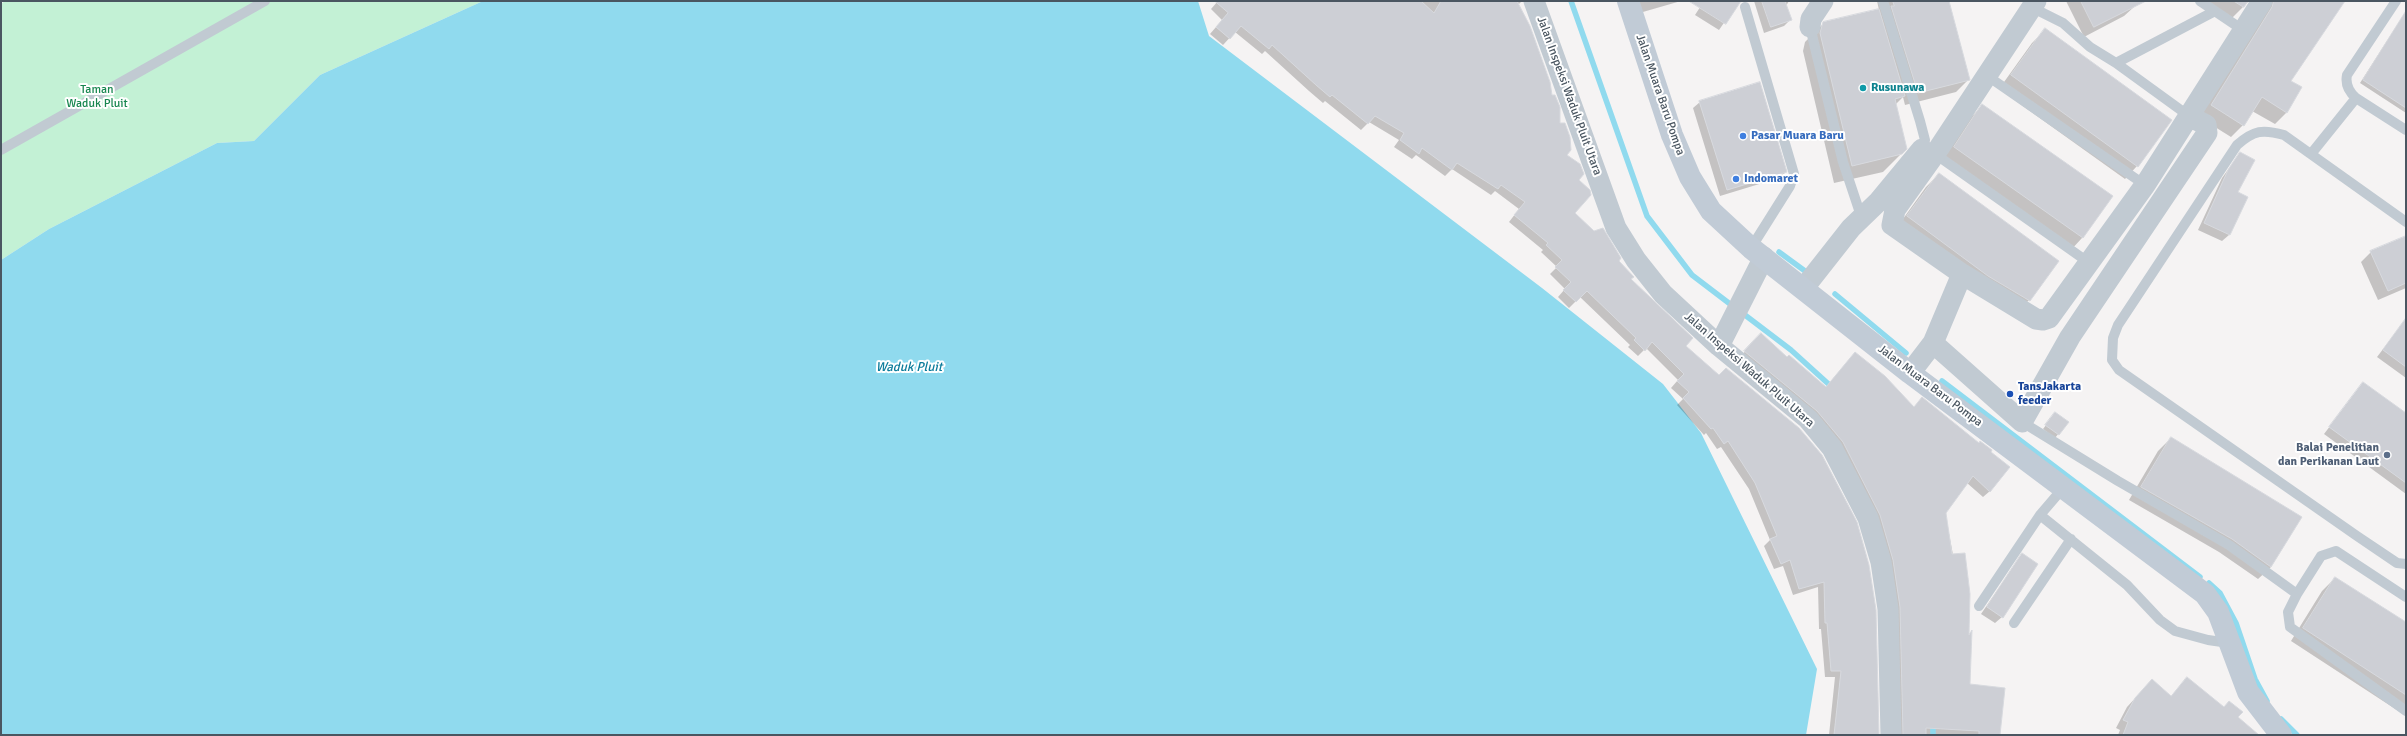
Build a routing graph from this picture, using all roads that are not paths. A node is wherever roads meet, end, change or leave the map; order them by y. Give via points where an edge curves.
1 (265, 1) edge
2 (1534, 1) edge
3 (1628, 1) edge
4 (1823, 1) edge
5 (1883, 1) edge
6 (2200, 1) edge
7 (2262, 1) edge
8 (2396, 1) edge
9 (2034, 4) edge
10 (1745, 7) dead end
11 (2215, 11) junction
12 (1810, 27) joint
13 (2243, 30) junction
14 (2116, 63) junction
15 (1986, 75) junction
16 (2356, 98) junction
17 (2189, 116) junction
18 (2406, 130) edge
19 (1, 150) edge
20 (1929, 151) junction
21 (2311, 154) junction
22 (2145, 185) junction
23 (1861, 216) junction
24 (2406, 222) edge
25 (1757, 252) junction
26 (2088, 262) junction
27 (1962, 274) junction
28 (1803, 288) junction
29 (1933, 343) junction
30 (1719, 346) junction
31 (1914, 368) junction
32 (2022, 422) junction
33 (2064, 487) junction
34 (2040, 515) junction
35 (2071, 538) junction
36 (2406, 564) edge
37 (2297, 594) junction
38 (2406, 597) edge
39 (1979, 606) dead end
40 (2014, 623) dead end
41 (2230, 643) junction
42 (2406, 711) edge
43 (1891, 735) edge
44 (2281, 735) edge

1 - 19 lane
2 - 30 street, Jalan Inspeksi Waduk Pluit Utara via 1616,228 1636,260 1663,294
3 - 25 street, Jalan Muara Baru Pompa via 1672,135 1690,178 1711,211
4 - 12 street via 1811,19
5 - 20 lane
6 - 11 lane
7 - 13 street
8 - 16 lane via 2347,75 2350,92
9 - 14 lane via 2063,23 2090,47
9 - 15 street
10 - 25 lane via 1794,174
11 - 13 lane
11 - 14 lane
12 - 23 lane via 1843,162
13 - 17 street
14 - 17 lane
15 - 20 street
15 - 22 lane
16 - 18 lane
16 - 21 lane
17 - 22 street
17 - 32 street via 2206,125 2207,133 2070,338
20 - 23 street
20 - 26 lane
20 - 27 street via 1895,210 1892,225
21 - 24 lane
21 - 36 lane via 2284,135 2266,130 2248,136 2237,145 2118,325 2113,338 2112,360 2119,370 2150,394 2397,563
22 - 26 street
23 - 28 street
25 - 28 street, Jalan Muara Baru Pompa
25 - 30 street via 1751,280
26 - 27 street via 2049,318 2043,320 2036,319
27 - 29 street
28 - 31 street, Jalan Muara Baru Pompa
29 - 31 street
29 - 32 street
30 - 43 street, Jalan Inspeksi Waduk Pluit Utara via 1808,419 1832,448 1868,518 1881,562 1888,609
31 - 33 street, Jalan Muara Baru Pompa
32 - 37 lane via 2229,545
33 - 34 lane
33 - 41 street, Jalan Muara Baru Pompa via 2205,594 2218,612
34 - 35 lane
34 - 39 lane
35 - 40 lane
35 - 41 lane via 2127,585 2160,620 2175,631
37 - 38 lane via 2321,556 2336,551
37 - 42 lane via 2288,612 2290,627
41 - 44 street, Jalan Muara Baru Pompa via 2248,692

